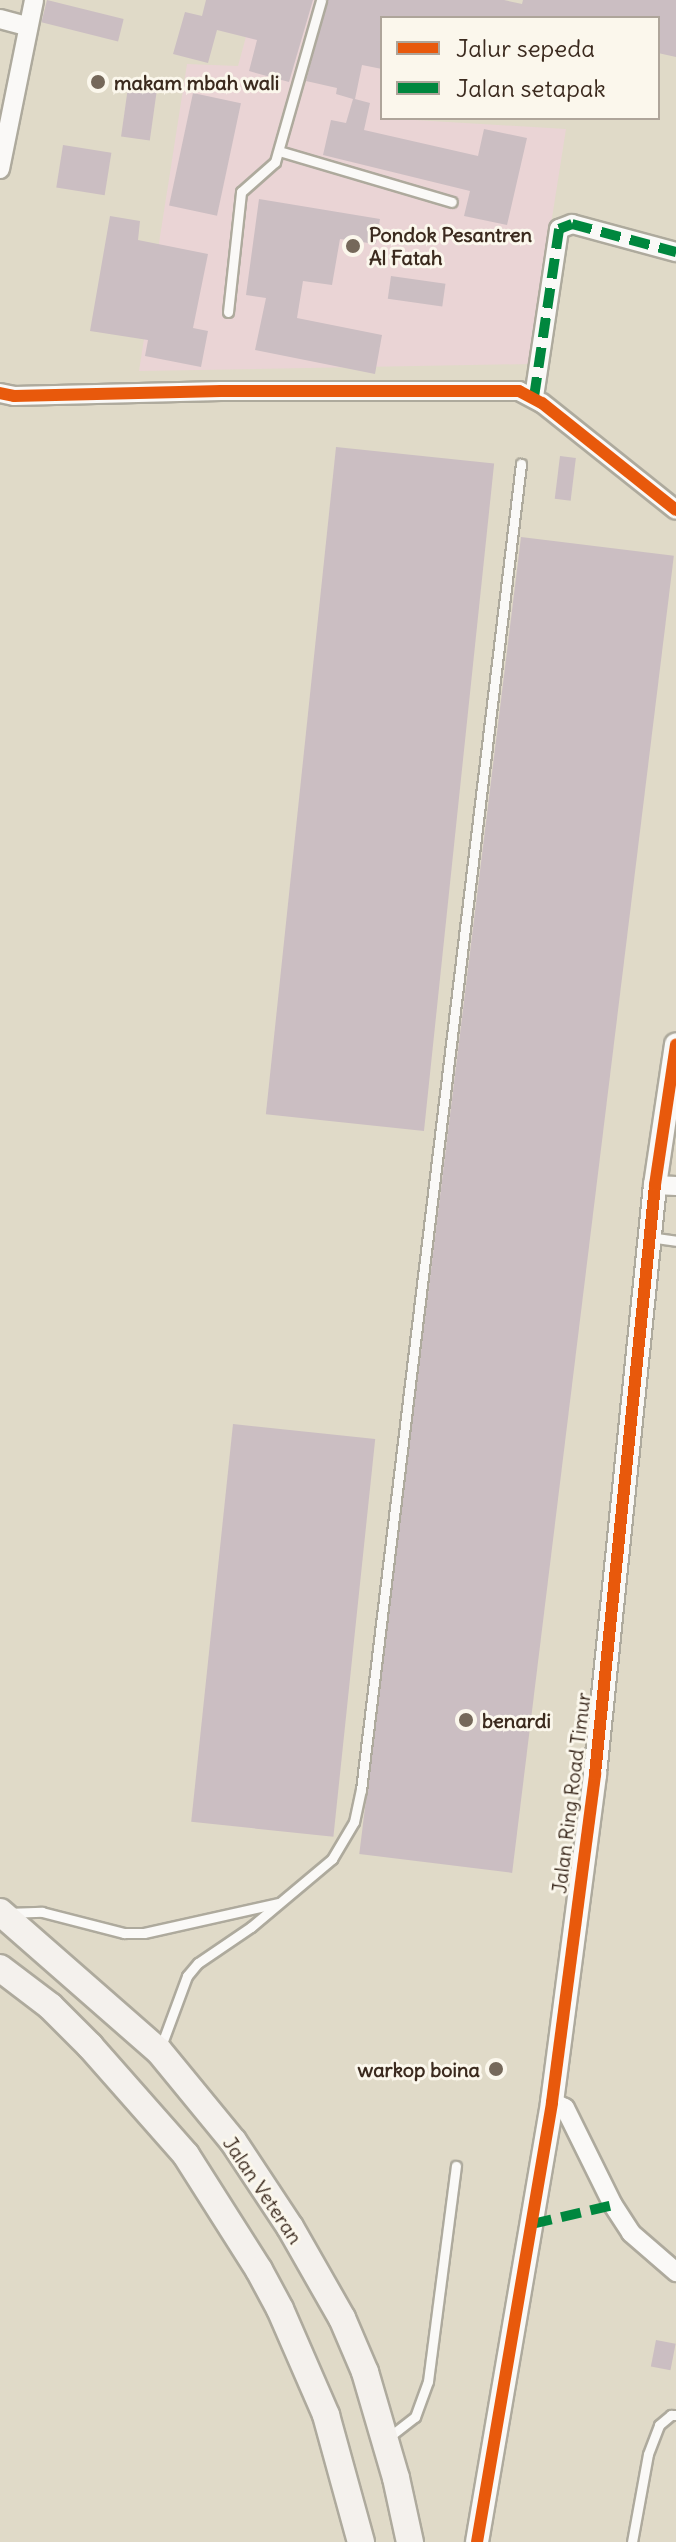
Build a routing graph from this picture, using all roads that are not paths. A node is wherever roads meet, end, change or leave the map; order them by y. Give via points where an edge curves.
1 (34, 0) edge
2 (321, 0) edge
3 (0, 19) edge
4 (27, 26) junction
5 (279, 151) junction
6 (0, 169) edge
7 (452, 202) dead end
8 (676, 252) edge
9 (228, 312) dead end
10 (0, 393) edge
11 (534, 397) junction
12 (521, 464) dead end
13 (676, 510) edge
14 (676, 1045) edge
15 (669, 1142) edge
16 (665, 1186) edge
17 (649, 1237) junction
18 (676, 1241) edge
19 (282, 1903) junction
20 (1, 1913) edge
21 (0, 1968) edge
22 (159, 2051) junction
23 (552, 2102) junction
24 (456, 2166) dead end
25 (676, 2272) edge
26 (676, 2415) edge
27 (386, 2440) junction
28 (361, 2542) edge
29 (410, 2542) edge
30 (477, 2542) edge
31 (632, 2542) edge

1 - 4 street
2 - 5 lane
3 - 4 street
4 - 6 street
5 - 7 lane
5 - 9 lane via 270,169 241,192
8 - 11 street via 572,224 559,229
10 - 11 street via 457,390 519,391
11 - 13 street
12 - 19 lane via 361,1790 345,1842
14 - 15 street, Jalan Ring Road Timur
15 - 16 street, Jalan Ring Road Timur
16 - 17 street, Jalan Ring Road Timur
17 - 18 lane
17 - 23 street, Jalan Ring Road Timur via 595,1774
19 - 20 lane via 161,1931 124,1933 42,1912
19 - 22 lane via 198,1963 180,1990
20 - 22 main road, Jalan Veteran
21 - 28 main road via 80,2036 186,2155 259,2270 326,2415
22 - 27 main road, Jalan Veteran via 233,2141 319,2276 365,2372
23 - 25 street via 565,2108 631,2233
23 - 30 street, Jalan Ring Road Timur
24 - 27 lane via 428,2381 415,2417
26 - 31 lane via 659,2425 648,2454
27 - 29 main road, Jalan Veteran

